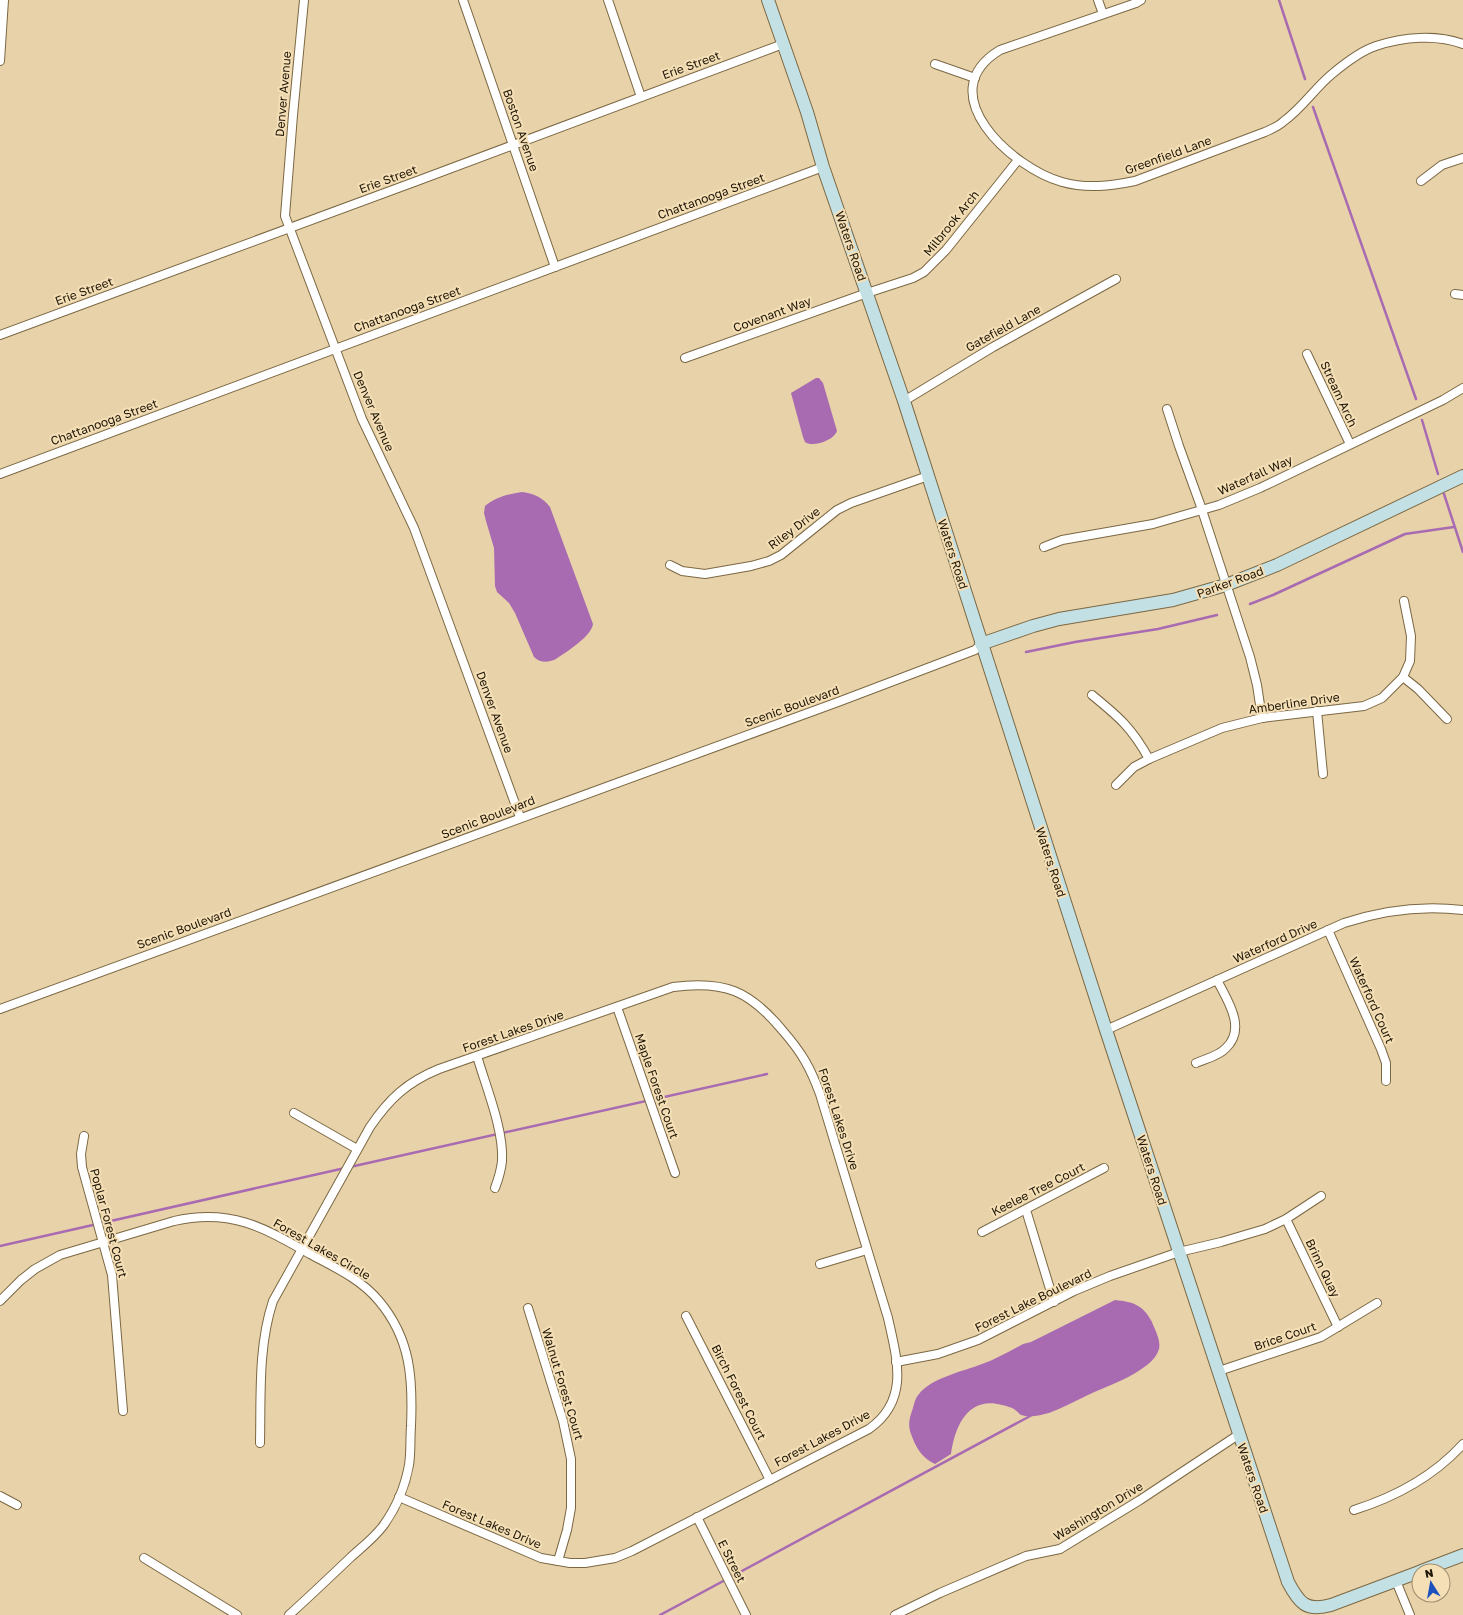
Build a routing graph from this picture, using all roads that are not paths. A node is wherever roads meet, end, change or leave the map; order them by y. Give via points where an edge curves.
1 (4, 0) edge
2 (304, 0) edge
3 (463, 0) edge
4 (608, 0) edge
5 (768, 0) edge
6 (1098, 0) edge
7 (1141, 0) edge
8 (1103, 14) junction
9 (783, 44) junction
10 (1463, 44) edge
11 (0, 61) edge
12 (936, 64) dead end
13 (975, 78) junction
14 (641, 96) junction
15 (513, 144) junction
16 (1463, 158) edge
17 (1018, 160) junction
18 (823, 167) junction
19 (1421, 181) dead end
20 (289, 228) junction
21 (555, 267) junction
22 (1116, 279) dead end
23 (867, 293) junction
24 (0, 335) edge
25 (336, 349) junction
26 (1307, 354) dead end
27 (685, 358) dead end
28 (1463, 388) edge
29 (904, 401) junction
30 (1167, 409) dead end
31 (1350, 444) junction
32 (0, 474) edge
33 (928, 476) junction
34 (1463, 476) edge
35 (1202, 510) junction
36 (1044, 548) dead end
37 (670, 565) dead end
38 (1226, 585) junction
39 (1404, 601) dead end
40 (982, 644) junction
41 (1404, 677) junction
42 (1092, 695) dead end
43 (1317, 711) junction
44 (1262, 718) junction
45 (1447, 719) dead end
46 (1149, 759) junction
47 (1323, 774) dead end
48 (1116, 785) dead end
49 (520, 817) junction
50 (1463, 910) edge
51 (1328, 930) junction
52 (1217, 980) junction
53 (617, 1007) junction
54 (0, 1009) edge
55 (1106, 1030) junction
56 (477, 1056) junction
57 (1196, 1063) dead end
58 (1386, 1081) dead end
59 (294, 1113) dead end
60 (84, 1136) dead end
61 (357, 1149) junction
62 (1104, 1168) dead end
63 (675, 1174) dead end
64 (495, 1188) dead end
65 (1321, 1196) dead end
66 (1026, 1210) junction
67 (1286, 1219) junction
68 (982, 1232) dead end
69 (103, 1242) junction
70 (302, 1250) junction
71 (867, 1250) junction
72 (1179, 1252) junction
73 (820, 1264) dead end
74 (0, 1301) edge
75 (1054, 1302) junction
76 (1377, 1303) dead end
77 (528, 1308) dead end
78 (686, 1316) dead end
79 (1338, 1327) junction
80 (896, 1362) junction
81 (1219, 1371) junction
82 (123, 1411) dead end
83 (1238, 1435) junction
84 (260, 1443) dead end
85 (1463, 1444) edge
86 (770, 1480) junction
87 (0, 1496) edge
88 (399, 1497) junction
89 (17, 1505) dead end
90 (1354, 1510) dead end
91 (697, 1517) junction
92 (1463, 1555) edge
93 (144, 1558) dead end
94 (558, 1561) junction
95 (1443, 1563) edge
96 (1411, 1575) edge
97 (1396, 1581) junction
98 (236, 1615) edge
99 (289, 1615) edge
100 (746, 1615) edge
101 (895, 1615) edge
102 (1410, 1615) edge

1 - 11 street
2 - 20 street, Denver Avenue via 285,208
3 - 15 street, Boston Avenue
4 - 14 street
5 - 9 street, Waters Road
6 - 8 street
7 - 8 street, Greenfield Lane
8 - 13 street, Greenfield Lane via 1000,50 989,57
9 - 14 street, Erie Street
9 - 18 street, Waters Road
10 - 17 street, Greenfield Lane via 1433,38 1402,39 1374,46 1331,74 1284,121 1266,132 1135,181 1091,187 1062,182 1041,174
12 - 13 street
13 - 17 street, Greenfield Lane via 975,110 991,134
14 - 15 street, Erie Street
15 - 20 street, Erie Street
15 - 21 street, Boston Avenue
16 - 19 street via 1442,166
17 - 23 street, Milbrook Arch via 931,266 913,278
18 - 21 street, Chattanooga Street
18 - 23 street, Waters Road
20 - 24 street, Erie Street
20 - 25 street, Denver Avenue
21 - 25 street, Chattanooga Street
22 - 29 street, Gatefield Lane via 993,347
23 - 27 street, Covenant Way
23 - 29 street, Waters Road
25 - 32 street, Chattanooga Street
25 - 49 street, Denver Avenue via 362,419 414,528
26 - 31 street, Stream Arch
28 - 31 street, Waterfall Way
29 - 33 street, Waters Road
30 - 35 street
31 - 35 street, Waterfall Way via 1260,488
33 - 37 street, Riley Drive via 851,502 837,510 781,555 769,561 705,574 682,571
33 - 40 street, Waters Road
34 - 38 street, Parker Road via 1277,565
35 - 36 street, Waterfall Way via 1153,524 1062,540
35 - 38 street
38 - 40 street, Parker Road via 1173,600 1059,619
38 - 44 street via 1250,657
39 - 41 street, Amberline Drive via 1411,636 1410,661
40 - 49 street, Scenic Boulevard via 975,650 838,702
40 - 55 street, Waters Road
41 - 43 street, Amberline Drive via 1382,698 1364,706
41 - 45 street
42 - 46 street via 1128,726
43 - 44 street, Amberline Drive
43 - 47 street
44 - 46 street, Amberline Drive via 1222,728
46 - 48 street, Amberline Drive via 1134,768
49 - 54 street, Scenic Boulevard
50 - 51 street, Waterford Drive via 1414,908 1388,911
51 - 52 street, Waterford Drive
51 - 58 street, Waterford Court via 1381,1049 1386,1063
52 - 55 street, Waterford Drive
52 - 57 street via 1234,1016 1235,1033 1222,1052
53 - 56 street, Forest Lakes Drive
53 - 63 street, Maple Forest Court
53 - 71 street, Forest Lakes Drive via 673,987 707,984 734,990 765,1010 796,1046 811,1071
55 - 72 street, Waters Road
56 - 61 street, Forest Lakes Drive via 427,1074 397,1094 385,1105
56 - 64 street via 499,1135 502,1163
59 - 61 street
60 - 69 street, Poplar Forest Court via 82,1167
61 - 70 street, Forest Lakes Drive
62 - 66 street, Keelee Tree Court
65 - 67 street, Forest Lake Boulevard
66 - 68 street, Keelee Tree Court
66 - 75 street
67 - 72 street, Forest Lake Boulevard via 1253,1233
67 - 79 street, Brinn Quay
69 - 70 street, Forest Lakes Circle via 185,1219 226,1218 260,1227
69 - 74 street, Forest Lakes Circle via 60,1255 43,1264 21,1280
69 - 82 street, Poplar Forest Court via 112,1275
70 - 84 street, Forest Lakes Drive via 279,1289 267,1319 263,1347
70 - 88 street, Forest Lakes Circle via 368,1289 379,1300 398,1330 409,1363 412,1394 409,1464
71 - 73 street
71 - 80 street, Forest Lakes Drive via 888,1318
72 - 75 street, Forest Lake Boulevard via 1110,1276
72 - 81 street, Waters Road
75 - 80 street, Forest Lake Boulevard via 978,1340 938,1354
76 - 79 street, Brice Court
77 - 94 street, Walnut Forest Court via 563,1420 571,1459 571,1508
78 - 86 street, Birch Forest Court
79 - 81 street, Brice Court via 1321,1337
80 - 86 street, Forest Lakes Drive via 897,1385 894,1399 877,1423
81 - 83 street, Waters Road
83 - 97 street, Waters Road via 1288,1582 1299,1600 1308,1606 1323,1607
83 - 101 street, Washington Drive via 1060,1549 1026,1556
85 - 90 street via 1444,1464 1423,1478 1396,1493
86 - 91 street, Forest Lakes Drive
87 - 89 street
88 - 94 street, Forest Lakes Drive via 534,1556
88 - 99 street, Forest Lakes Circle via 376,1534
91 - 94 street, Forest Lakes Drive via 616,1558 585,1563
91 - 100 street, E Street
92 - 95 street, Waters Road
93 - 98 street
96 - 97 street, Waters Road
97 - 102 street

